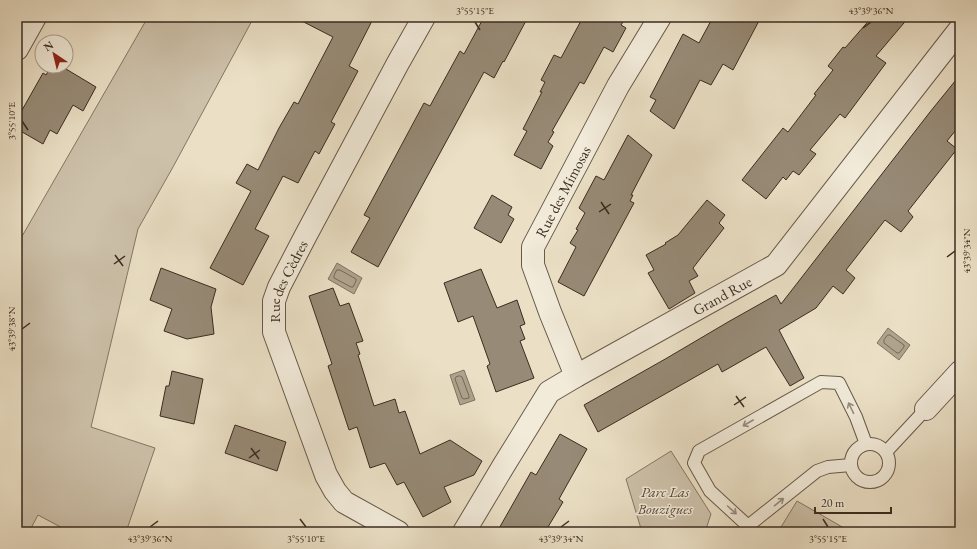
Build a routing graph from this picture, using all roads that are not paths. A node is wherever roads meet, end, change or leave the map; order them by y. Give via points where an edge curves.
1 (35, 17) edge
2 (424, 17) edge
3 (660, 17) edge
4 (960, 29) edge
5 (17, 49) edge
6 (960, 372) edge
7 (576, 376) junction
8 (926, 409) joint
9 (866, 444) junction
10 (886, 452) junction
11 (851, 464) junction
12 (398, 532) edge
13 (464, 532) edge

1 - 5 street
2 - 12 street, Rue des Cèdres via 306,235 274,301 274,332 326,475 344,502
3 - 7 street, Rue des Mimosas via 618,86 534,247 533,265
4 - 7 street, Grand Rue via 776,265
6 - 8 street
7 - 13 street, Grand Rue via 549,392
8 - 10 lane
9 - 10 lane via 874,444
9 - 11 lane via 854,451
9 -> 11 lane via 839,383 821,382 699,451 694,463 710,491 748,526 817,471
10 - 11 lane via 890,463 889,470 876,482 869,483 856,477

